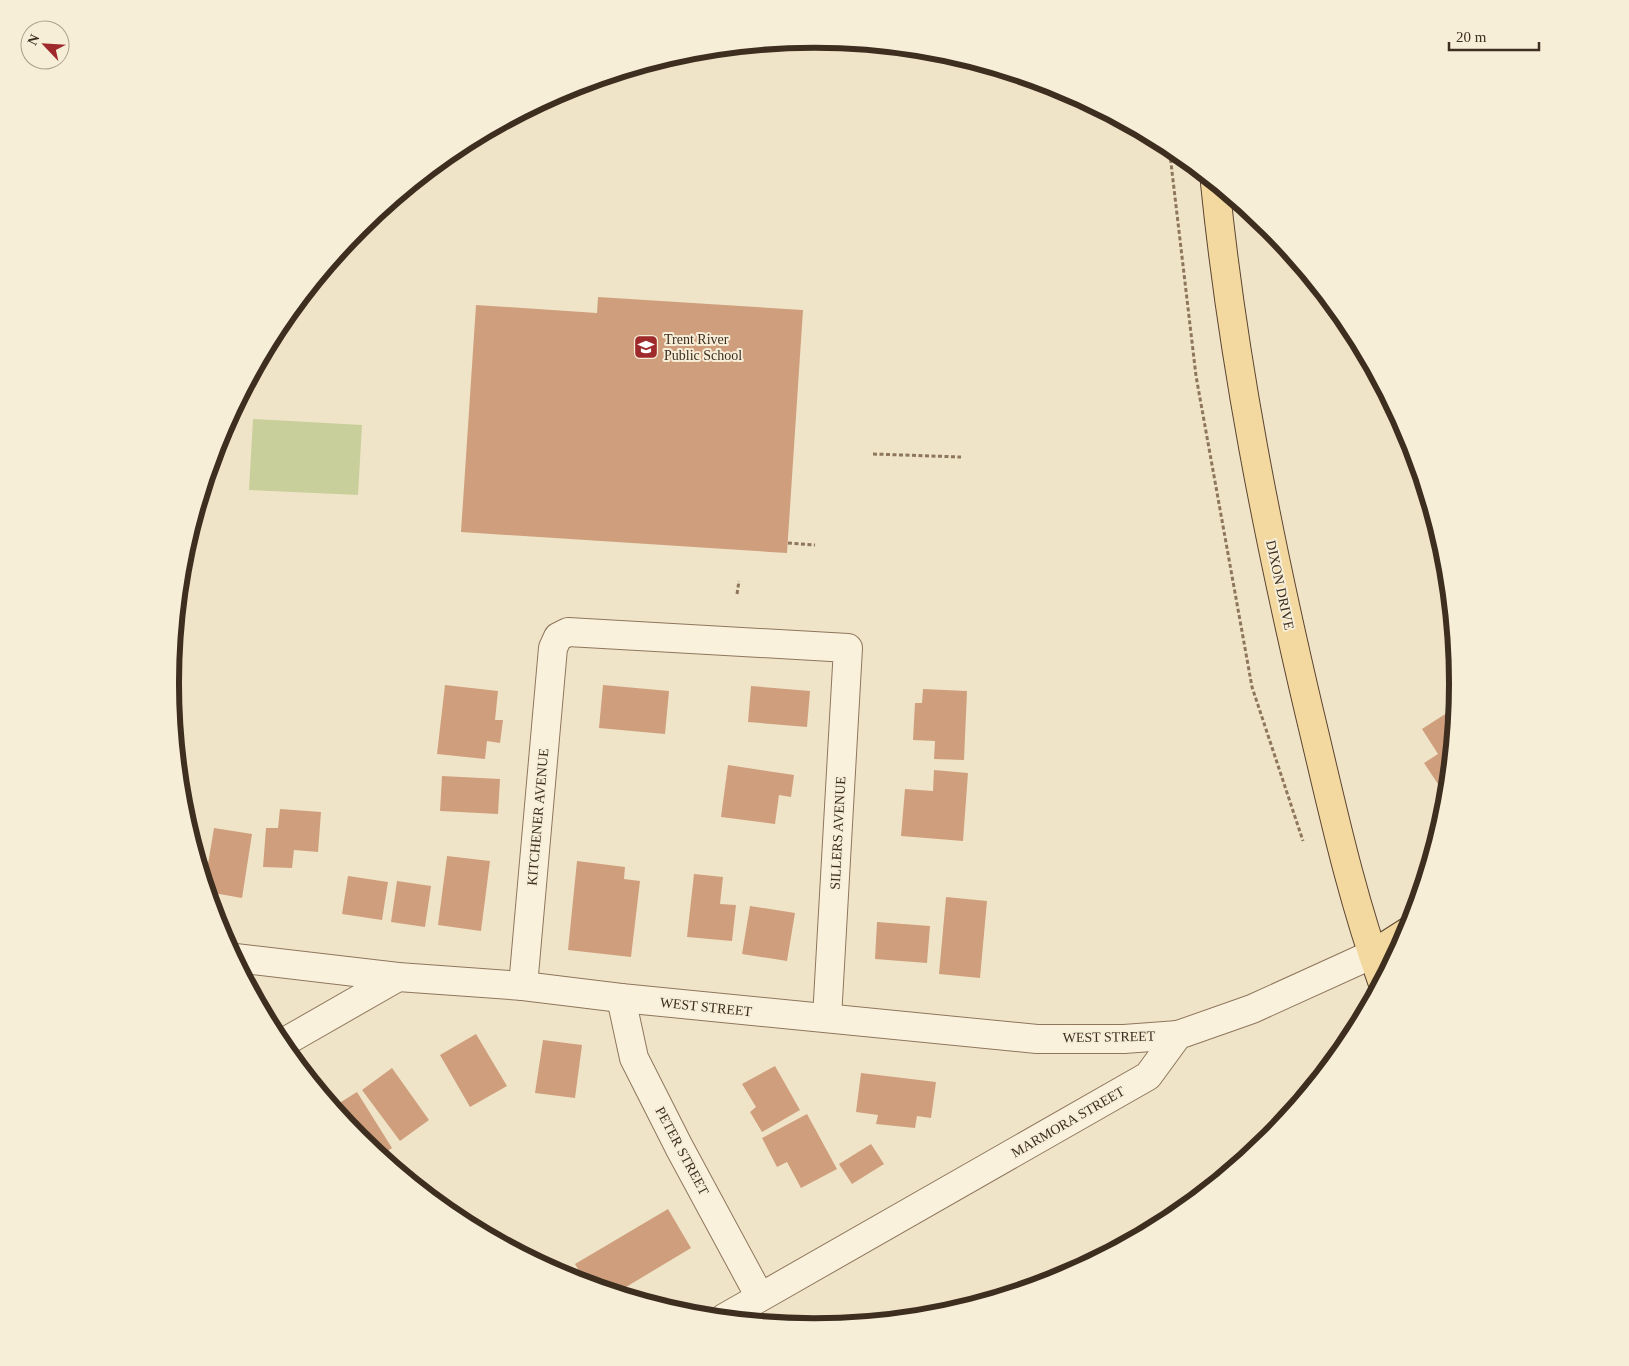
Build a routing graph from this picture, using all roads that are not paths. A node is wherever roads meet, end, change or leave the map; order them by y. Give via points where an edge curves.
1 (1216, 191) edge
2 (848, 648) joint
3 (1396, 939) edge
4 (1372, 954) junction
5 (243, 959) edge
6 (1379, 973) edge
7 (398, 977) junction
8 (523, 986) junction
9 (621, 998) junction
10 (828, 1018) junction
11 (1178, 1035) junction
12 (289, 1040) edge
13 (760, 1297) junction
14 (732, 1313) edge

1 - 4 main road, DIXON DRIVE via 1241,383 1262,500 1335,820
2 - 8 street, KITCHENER AVENUE via 568,632 558,637 553,648
2 - 10 street, SILLERS AVENUE
3 - 4 main road
4 - 6 main road, DIXON DRIVE
4 - 11 street via 1252,1009
5 - 7 street, WEST STREET
7 - 8 street, WEST STREET
7 - 12 street
8 - 9 street, WEST STREET
9 - 10 street, WEST STREET
9 - 13 street, PETER STREET via 634,1058
10 - 11 street, WEST STREET via 1037,1038 1124,1039
11 - 13 street, MARMORA STREET via 1148,1076
13 - 14 street, MARMORA STREET

